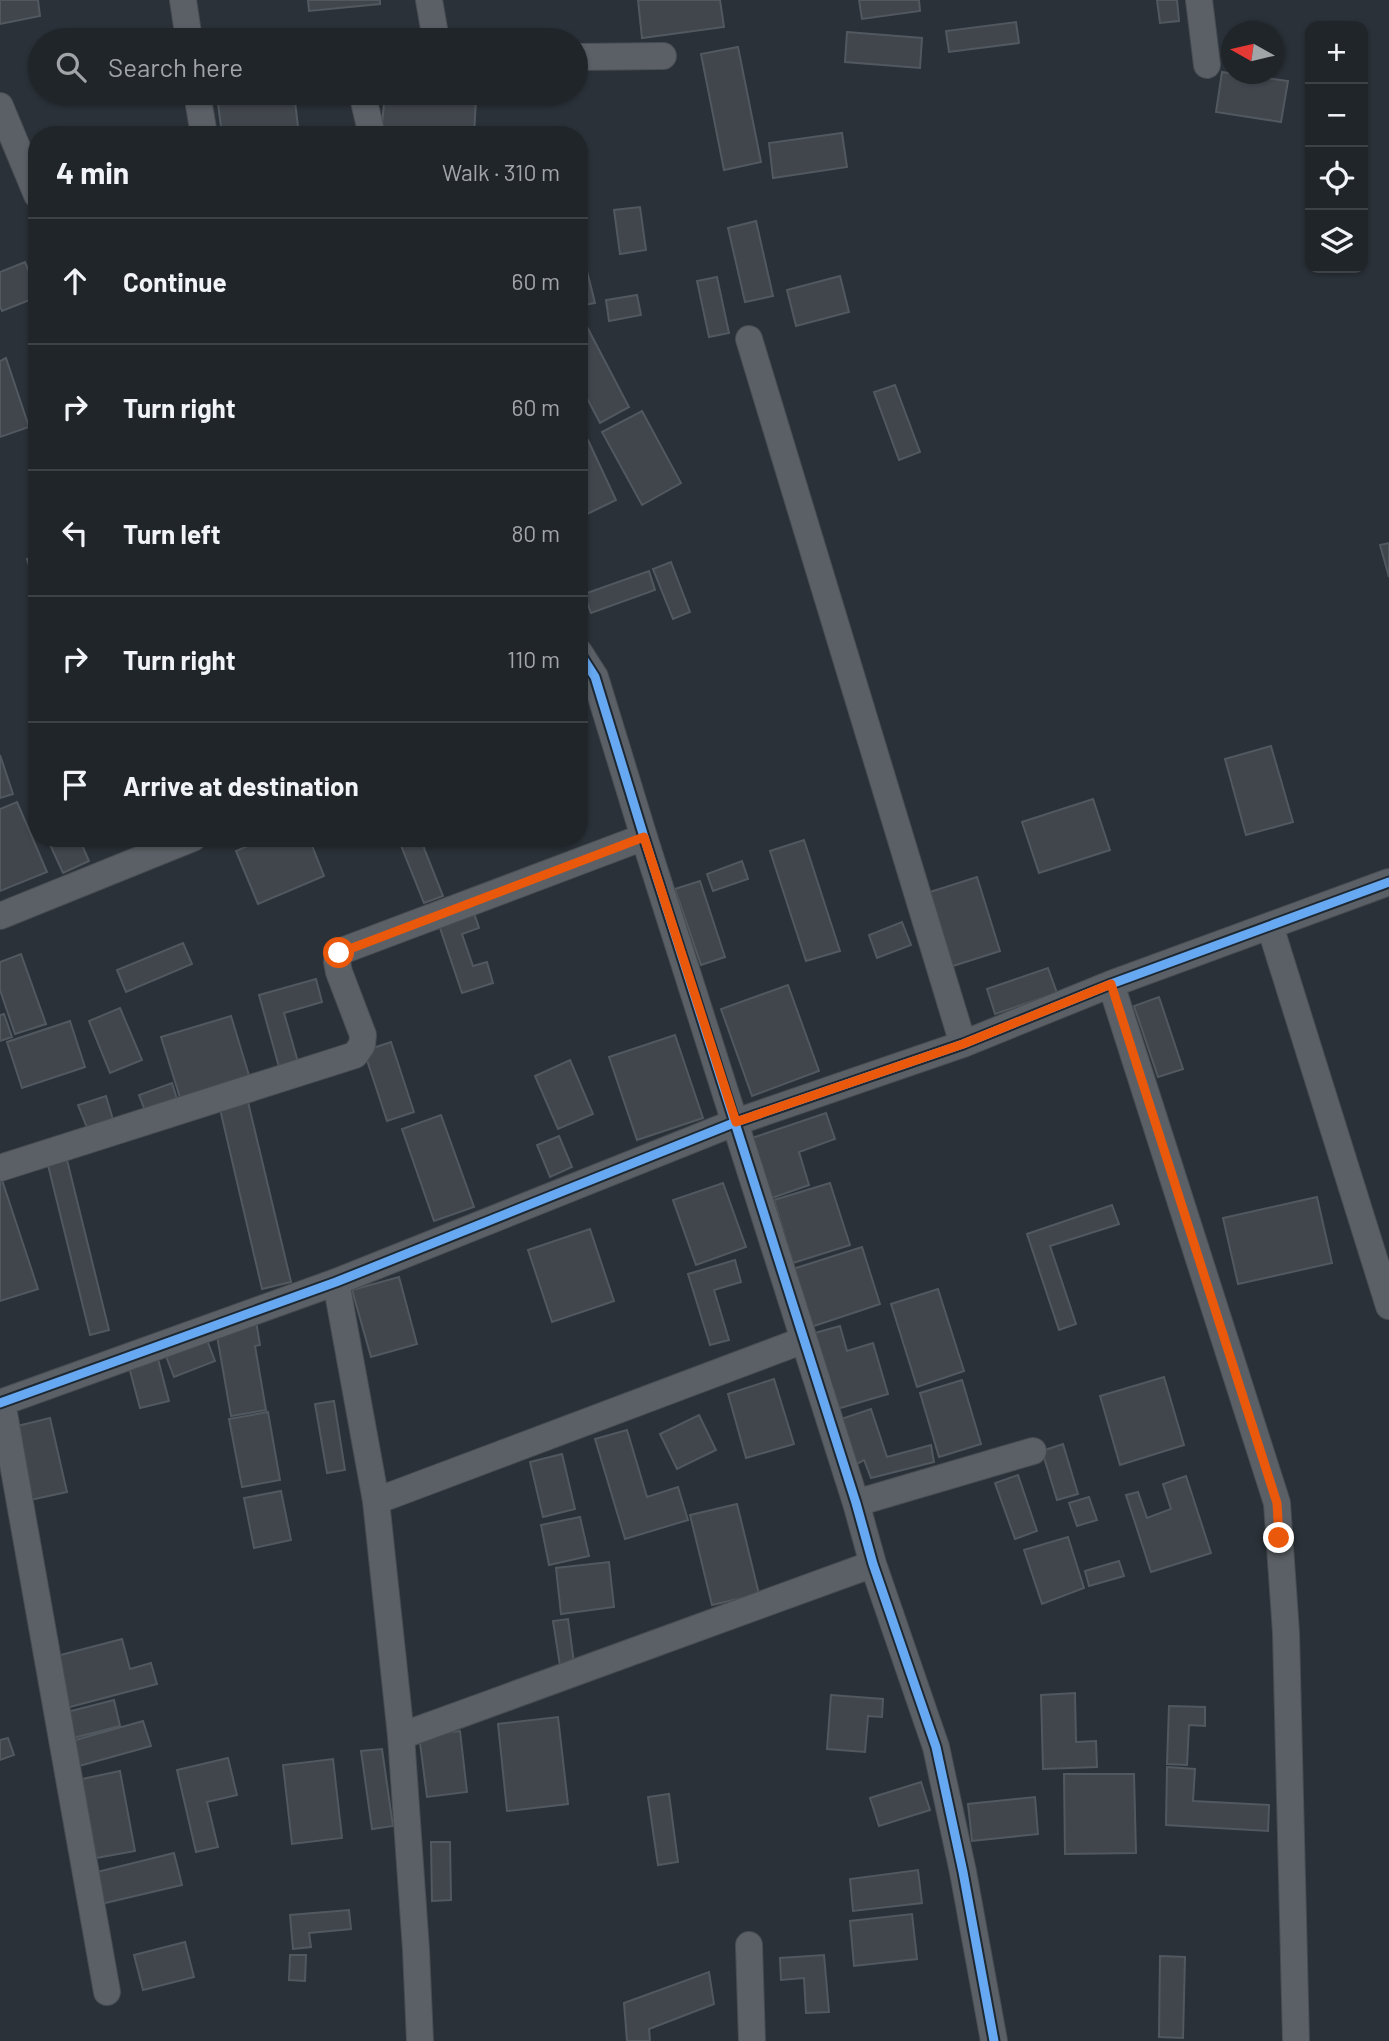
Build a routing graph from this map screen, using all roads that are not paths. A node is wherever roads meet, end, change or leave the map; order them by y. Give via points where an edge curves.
1 (183, 0) edge
2 (429, 0) edge
3 (1199, 0) edge
4 (187, 28) edge
5 (434, 28) edge
6 (663, 56) dead end
7 (588, 57) edge
8 (1207, 65) dead end
9 (199, 105) edge
10 (365, 105) edge
11 (0, 106) edge
12 (202, 126) edge
13 (370, 126) edge
14 (28, 173) edge
15 (749, 339) dead end
16 (588, 683) edge
17 (644, 837) junction
18 (171, 847) edge
19 (1389, 882) edge
20 (0, 916) edge
21 (1270, 926) junction
22 (1111, 984) junction
23 (963, 1044) junction
24 (736, 1122) junction
25 (0, 1168) edge
26 (335, 1282) junction
27 (1389, 1306) edge
28 (804, 1340) junction
29 (1, 1402) edge
30 (1033, 1451) dead end
31 (376, 1501) junction
32 (856, 1503) junction
33 (873, 1564) junction
34 (401, 1736) junction
35 (749, 1945) dead end
36 (107, 1993) dead end
37 (420, 2041) edge
38 (752, 2041) edge
39 (994, 2041) edge
40 (1296, 2041) edge

1 - 4 street
2 - 5 street
3 - 8 street
6 - 7 street
9 - 12 street
10 - 13 street
11 - 14 street
15 - 23 street
16 - 17 street
17 - 24 street
17 - 25 street via 339,953 339,972 363,1035 355,1055
18 - 20 street
19 - 21 street
21 - 22 street
21 - 27 street
22 - 23 street
22 - 40 street via 1277,1503 1286,1633
23 - 24 street
24 - 26 street
24 - 28 street
26 - 29 street
26 - 31 street
28 - 31 street
28 - 32 street
29 - 36 street
30 - 32 street
31 - 34 street
32 - 33 street
33 - 34 street
33 - 39 street via 936,1747
34 - 37 street
35 - 38 street

